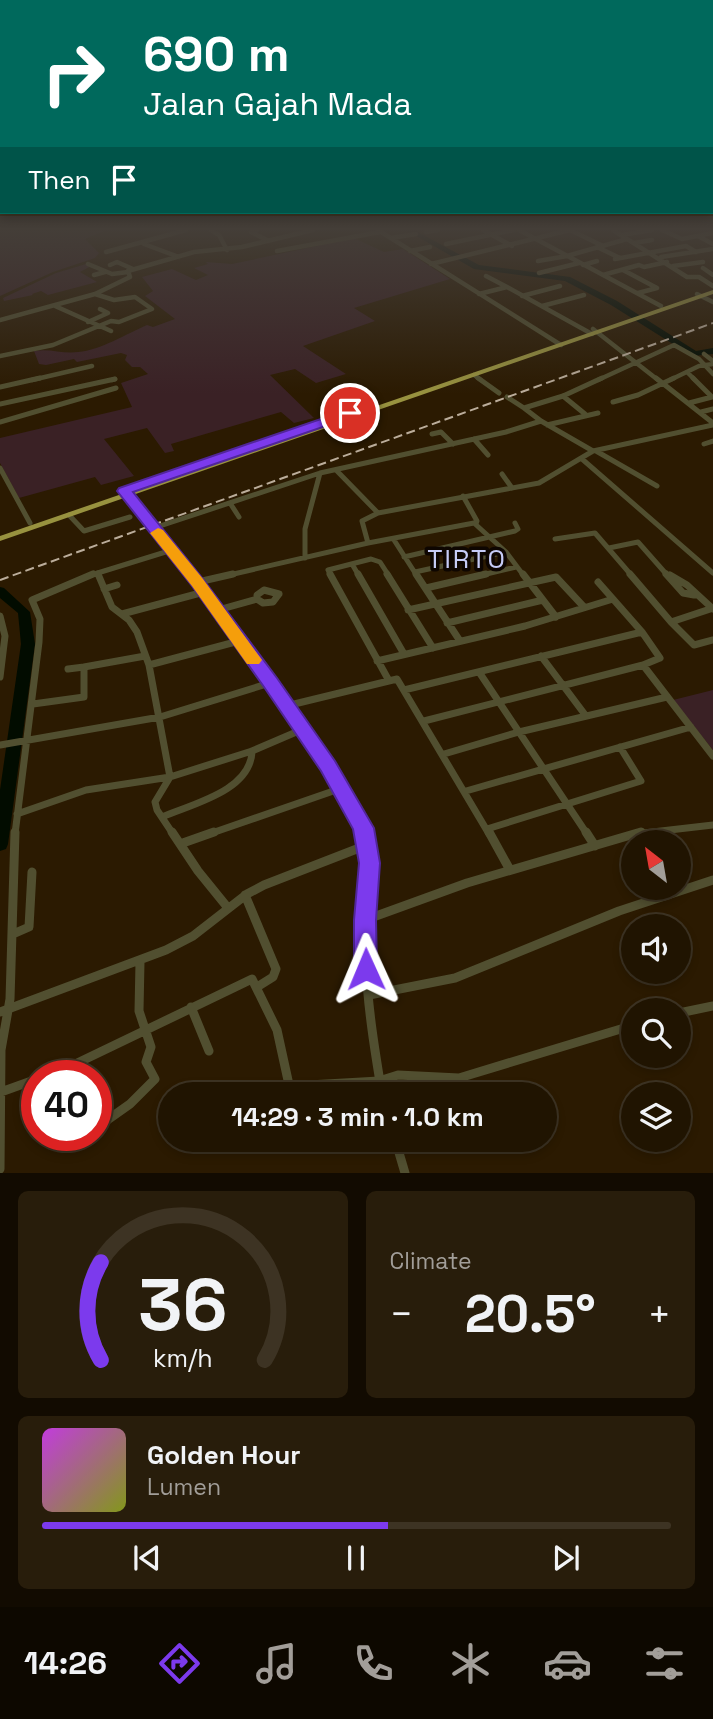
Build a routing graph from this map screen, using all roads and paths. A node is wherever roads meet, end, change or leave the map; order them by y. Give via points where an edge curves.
1 (114, 285) edge
2 (464, 285) edge
3 (503, 285) edge
4 (622, 285) edge
5 (651, 285) edge
6 (560, 286) dead end
7 (507, 287) junction
8 (713, 289) edge
9 (638, 293) junction
10 (95, 294) junction
11 (479, 294) junction
12 (584, 295) dead end
13 (699, 295) junction
14 (522, 296) junction
15 (713, 302) edge
16 (55, 306) junction
17 (542, 306) junction
18 (661, 306) junction
19 (100, 309) dead end
20 (650, 312) junction
21 (3, 319) edge
22 (88, 322) junction
23 (98, 327) junction
24 (111, 331) dead end
25 (592, 332) junction
26 (559, 343) junction
27 (704, 354) dead end
28 (0, 356) edge
29 (636, 362) junction
30 (710, 363) edge
31 (92, 366) dead end
32 (688, 373) junction
33 (56, 374) junction
34 (713, 374) edge
35 (474, 375) junction
36 (115, 379) dead end
37 (665, 384) junction
38 (10, 385) junction
39 (0, 387) edge
40 (66, 388) junction
41 (116, 388) dead end
42 (499, 393) dead end
43 (563, 396) junction
44 (507, 397) dead end
45 (712, 397) edge
46 (21, 399) junction
47 (613, 402) dead end
48 (689, 402) junction
49 (0, 404) edge
50 (524, 408) junction
51 (713, 409) edge
52 (701, 412) junction
53 (585, 414) junction
54 (598, 414) dead end
55 (541, 421) junction
56 (0, 422) edge
57 (713, 424) edge
58 (547, 425) junction
59 (432, 434) dead end
60 (474, 439) junction
61 (713, 441) edge
62 (453, 444) junction
63 (704, 444) dead end
64 (595, 451) junction
65 (488, 455) dead end
66 (582, 459) junction
67 (0, 468) edge
68 (336, 471) junction
69 (180, 473) junction
70 (320, 473) junction
71 (502, 474) dead end
72 (657, 486) dead end
73 (512, 488) junction
74 (126, 493) junction
75 (463, 496) junction
76 (229, 503) junction
77 (378, 513) junction
78 (69, 515) junction
79 (130, 517) dead end
80 (240, 517) dead end
81 (30, 523) junction
82 (515, 523) dead end
83 (476, 524) junction
84 (154, 528) junction
85 (0, 536) edge
86 (488, 537) junction
87 (394, 540) junction
88 (555, 540) dead end
89 (368, 543) junction
90 (610, 548) junction
91 (172, 550) junction
92 (506, 552) junction
93 (404, 556) junction
94 (305, 558) junction
95 (352, 564) junction
96 (516, 567) junction
97 (415, 572) junction
98 (713, 573) edge
99 (98, 574) junction
100 (198, 582) junction
101 (598, 582) dead end
102 (530, 584) junction
103 (117, 585) dead end
104 (426, 588) junction
105 (104, 589) junction
106 (204, 592) junction
107 (257, 599) dead end
108 (613, 599) junction
109 (542, 600) junction
110 (435, 604) junction
111 (584, 607) junction
112 (713, 609) edge
113 (218, 610) junction
114 (408, 610) junction
115 (122, 614) junction
116 (0, 616) edge
117 (556, 617) junction
118 (671, 622) junction
119 (447, 623) junction
120 (642, 632) junction
121 (713, 640) edge
122 (239, 641) junction
123 (460, 641) junction
124 (433, 648) junction
125 (404, 654) junction
126 (145, 656) junction
127 (541, 656) junction
128 (377, 661) junction
129 (149, 665) junction
130 (643, 665) junction
131 (84, 667) junction
132 (68, 669) dead end
133 (479, 672) junction
134 (0, 677) edge
135 (387, 679) junction
136 (270, 683) junction
137 (563, 685) junction
138 (404, 690) junction
139 (667, 697) junction
140 (499, 702) junction
141 (33, 704) junction
142 (286, 706) junction
143 (586, 716) junction
144 (160, 717) junction
145 (424, 721) junction
146 (691, 727) junction
147 (301, 730) junction
148 (519, 732) junction
149 (26, 740) junction
150 (1, 745) edge
151 (620, 747) junction
152 (252, 751) junction
153 (444, 754) junction
154 (713, 756) edge
155 (543, 768) junction
156 (170, 777) junction
157 (342, 788) junction
158 (466, 791) junction
159 (567, 804) junction
160 (16, 814) junction
161 (162, 817) junction
162 (713, 825) edge
163 (487, 829) junction
164 (180, 844) junction
165 (367, 845) junction
166 (595, 846) junction
167 (510, 870) junction
168 (32, 872) dead end
169 (713, 880) edge
170 (245, 895) junction
171 (228, 908) junction
172 (365, 920) junction
173 (13, 934) junction
174 (140, 962) junction
175 (257, 987) junction
176 (369, 995) junction
177 (713, 1006) edge
178 (191, 1007) junction
179 (3, 1011) edge
180 (691, 1011) edge
181 (144, 1029) junction
182 (621, 1029) edge
183 (209, 1051) dead end
184 (90, 1060) edge
185 (379, 1081) junction
186 (289, 1082) edge
187 (369, 1082) edge
188 (21, 1084) edge
189 (1, 1091) edge
190 (112, 1116) edge
191 (399, 1152) edge
192 (0, 1169) edge
193 (405, 1173) edge

1 - 10 street
2 - 11 street
3 - 7 street
4 - 9 street
5 - 9 street via 657,288
6 - 14 street
7 - 11 street
7 - 14 street
8 - 13 highway
9 - 18 street
10 - 16 street
10 - 23 street via 111,300 135,297 152,309
11 - 26 street
12 - 17 street
13 - 15 street
13 - 18 highway
13 - 20 highway
14 - 17 street
16 - 21 street
16 - 22 street
17 - 25 street
18 - 20 highway
19 - 22 street via 108,313
20 - 25 highway
22 - 23 street
23 - 24 street
23 - 28 street via 53,345
25 - 26 highway
25 - 29 street
26 - 35 highway
26 - 69 highway
27 - 30 street
29 - 30 street via 676,345
29 - 37 street
29 - 43 street
30 - 32 street
30 - 34 street
31 - 33 street
32 - 37 street
32 - 45 street
33 - 38 street
33 - 40 street
35 - 42 street
35 - 69 highway
36 - 40 street
37 - 47 street
37 - 48 street
38 - 39 street
38 - 46 street
40 - 46 street
41 - 56 street
43 - 50 street
43 - 53 street
44 - 50 street
45 - 48 street
46 - 49 street
48 - 52 street
50 - 55 street
51 - 52 street
52 - 57 street
53 - 54 street
53 - 58 street
55 - 58 street
55 - 60 street
57 - 64 street
58 - 64 street
59 - 62 street via 441,432
60 - 62 street
60 - 65 street
61 - 63 street
62 - 68 street
64 - 66 street
64 - 72 street
66 - 73 street via 550,478
66 - 98 street
67 - 81 street
68 - 70 street
68 - 77 street
69 - 74 highway
70 - 76 street via 253,499
70 - 94 street via 306,529
71 - 73 street
73 - 75 street
74 - 78 highway
74 - 81 highway
74 - 84 street
75 - 77 street
75 - 83 street
76 - 80 street
76 - 84 street
77 - 89 street via 362,521
78 - 79 street via 84,531
78 - 85 highway
81 - 85 highway
82 - 86 street via 517,530
83 - 86 street
83 - 87 street
84 - 91 street
86 - 92 street
86 - 93 street
87 - 89 street
87 - 93 street
88 - 90 street via 593,532
89 - 94 street
90 - 112 street via 638,542 683,593
90 - 118 street
91 - 99 street
91 - 100 street
92 - 96 street
92 - 97 street
93 - 97 street
94 - 100 street
95 - 114 street via 380,562
95 - 125 street
95 - 128 street via 328,572
96 - 102 street
96 - 104 street
97 - 104 street
99 - 105 street
99 - 141 street via 32,600 40,619
100 - 106 street
101 - 108 street
102 - 109 street
102 - 110 street
102 - 111 street via 559,578
103 - 105 street
104 - 110 street
105 - 115 street via 112,607
106 - 113 street
106 - 115 street
107 - 113 street
108 - 111 street
108 - 120 street
109 - 117 street
109 - 119 street
110 - 114 street
110 - 119 street
111 - 117 street
112 - 118 street
113 - 122 street
114 - 124 street
115 - 126 street via 137,632
116 - 134 street via 5,636
117 - 123 street
118 - 121 street via 694,645
119 - 123 street
120 - 127 street
120 - 130 street via 660,658
122 - 129 street
122 - 136 street
123 - 124 street
124 - 125 street
125 - 128 street
126 - 129 street
126 - 131 street
127 - 133 street
127 - 137 street
128 - 135 street
129 - 144 street
130 - 137 street
130 - 139 street
131 - 132 street
131 - 141 street via 84,697
133 - 138 street
133 - 140 street
135 - 138 street via 397,679
135 - 142 street
136 - 142 street
136 - 144 street
137 - 140 street
137 - 143 street
138 - 145 street
139 - 143 street
139 - 146 street
140 - 145 street
140 - 148 street
141 - 149 street
142 - 147 street
143 - 148 street
144 - 149 street
144 - 156 street
145 - 153 street
146 - 151 street
146 - 154 street
147 - 152 street
147 - 157 street
148 - 153 street
148 - 155 street
149 - 150 street
149 - 160 street
151 - 155 street
151 - 159 street via 641,781
152 - 156 street
152 - 161 street via 251,765 240,778 210,797
153 - 158 street
155 - 158 street
155 - 159 street
156 - 160 street via 86,790
156 - 161 street via 155,802
157 - 164 street
157 - 165 street
158 - 163 street
159 - 163 street
159 - 166 street
160 - 173 street
161 - 164 street
162 - 166 street via 642,832
163 - 167 street
164 - 171 street
165 - 170 street
165 - 172 street
166 - 167 street
167 - 172 street
168 - 173 street via 29,927
169 - 176 street via 619,911 455,978
170 - 171 street
170 - 175 street via 262,926 276,969 273,977
171 - 174 street via 187,940
172 - 176 street
173 - 179 street via 10,999
174 - 179 street
174 - 181 street via 138,997
175 - 178 street via 251,980
175 - 186 street via 277,1030
176 - 185 street
177 - 180 street
178 - 181 street
178 - 183 street
179 - 189 street
181 - 184 street
181 - 190 street via 151,1049 146,1062 155,1079
182 - 185 street via 478,1074 459,1078 398,1075
185 - 187 street
188 - 189 street
189 - 192 street
191 - 193 street

